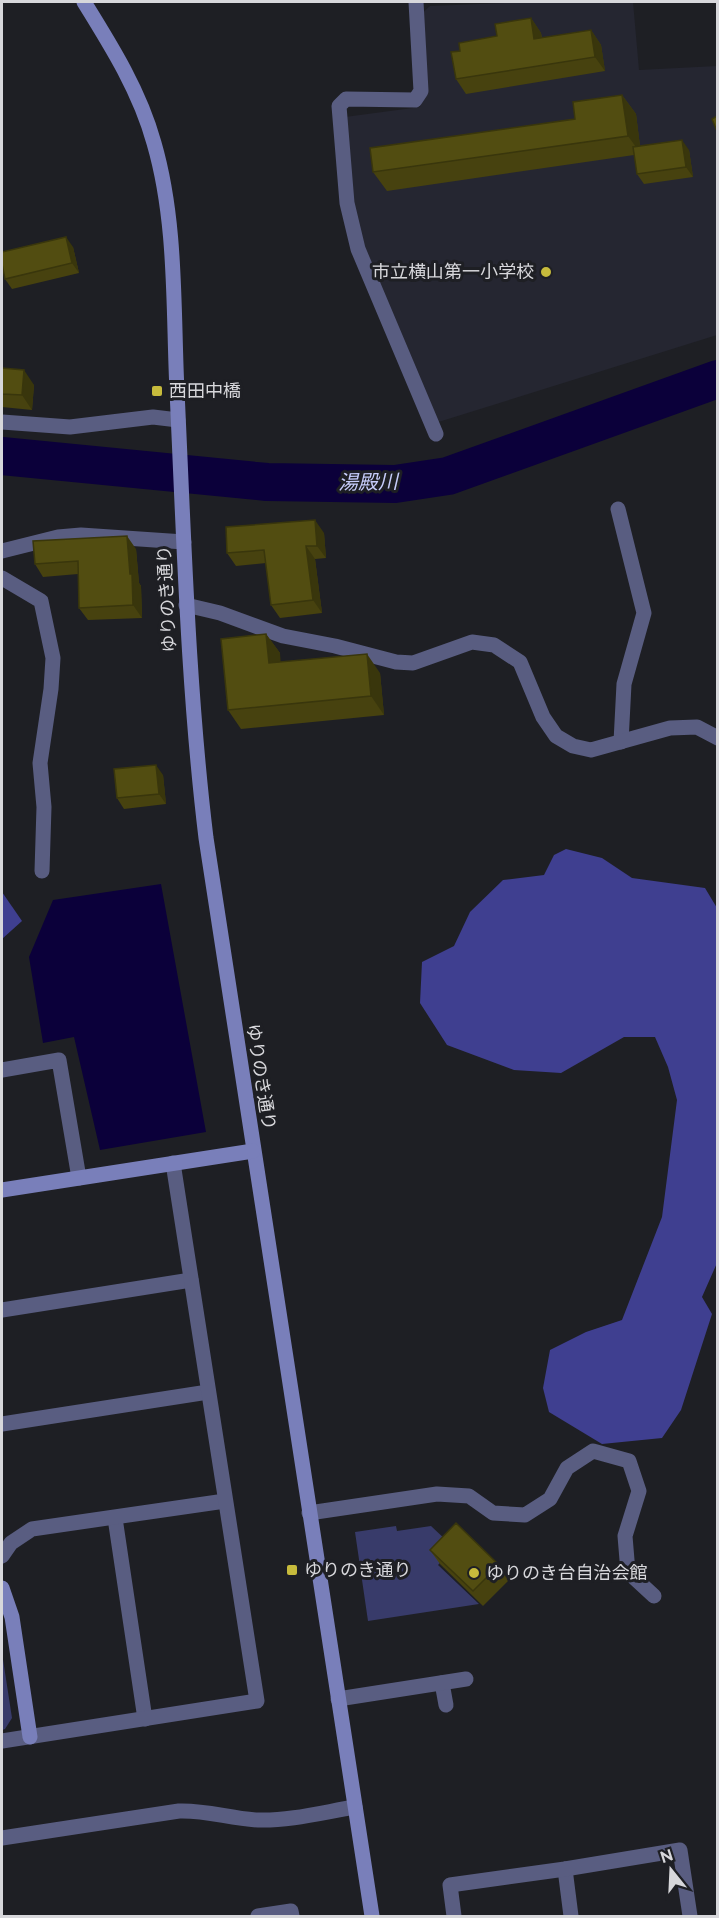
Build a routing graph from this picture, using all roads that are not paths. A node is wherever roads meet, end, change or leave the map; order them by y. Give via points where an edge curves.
1 (84, 2) edge
2 (416, 2) edge
3 (178, 420) junction
4 (2, 422) edge
5 (436, 434) dead end
6 (618, 509) dead end
7 (184, 542) junction
8 (2, 550) edge
9 (2, 578) edge
10 (186, 605) junction
11 (717, 738) edge
12 (621, 742) junction
13 (42, 871) dead end
14 (2, 1070) edge
15 (253, 1151) junction
16 (173, 1163) junction
17 (79, 1178) junction
18 (2, 1190) edge
19 (191, 1280) junction
20 (2, 1310) edge
21 (208, 1392) junction
22 (2, 1424) edge
23 (225, 1501) junction
24 (309, 1513) junction
25 (115, 1518) junction
26 (2, 1556) edge
27 (2, 1588) edge
28 (654, 1596) dead end
29 (466, 1680) dead end
30 (442, 1683) junction
31 (338, 1699) junction
32 (446, 1706) dead end
33 (145, 1719) junction
34 (30, 1737) junction
35 (2, 1741) edge
36 (355, 1807) junction
37 (2, 1838) edge
38 (566, 1869) junction
39 (258, 1917) edge
40 (292, 1917) edge
41 (372, 1917) edge
42 (454, 1917) edge
43 (572, 1917) edge
44 (690, 1917) edge

1 - 3 street via 135,92 159,160 169,227
2 - 5 street via 421,91 415,100 346,99 339,106 347,203 358,249
3 - 4 street via 153,417 70,427
3 - 7 street, ゆりのき通り
6 - 12 street via 644,613 624,684
7 - 8 street via 81,535
7 - 10 street, ゆりのき通り
9 - 13 street via 42,601 52,658 40,763 45,807
10 - 12 street via 283,636 396,662 413,663 472,642 494,645 520,662 543,717 556,736 591,750
10 - 15 street, ゆりのき通り via 206,838
11 - 12 street via 697,727 670,728
14 - 17 street via 59,1060
15 - 16 street
15 - 24 street, ゆりのき通り
16 - 17 street
16 - 19 street
17 - 18 street
19 - 20 street
19 - 21 street
21 - 22 street
21 - 23 street
23 - 25 street
23 - 33 street via 257,1701
24 - 28 street via 436,1494 469,1496 493,1513 525,1515 550,1499 567,1468 593,1451 629,1461 639,1491 625,1536 628,1572
24 - 31 street, ゆりのき通り
25 - 26 street via 32,1529 11,1543
25 - 33 street
27 - 34 street via 12,1617
29 - 30 street
30 - 31 street
30 - 32 street
31 - 36 street, ゆりのき通り
33 - 34 street
34 - 35 street
36 - 37 street via 267,1820 179,1811
36 - 41 street, ゆりのき通り
38 - 42 street via 450,1885
38 - 43 street
38 - 44 street via 680,1850
39 - 40 street via 291,1911

